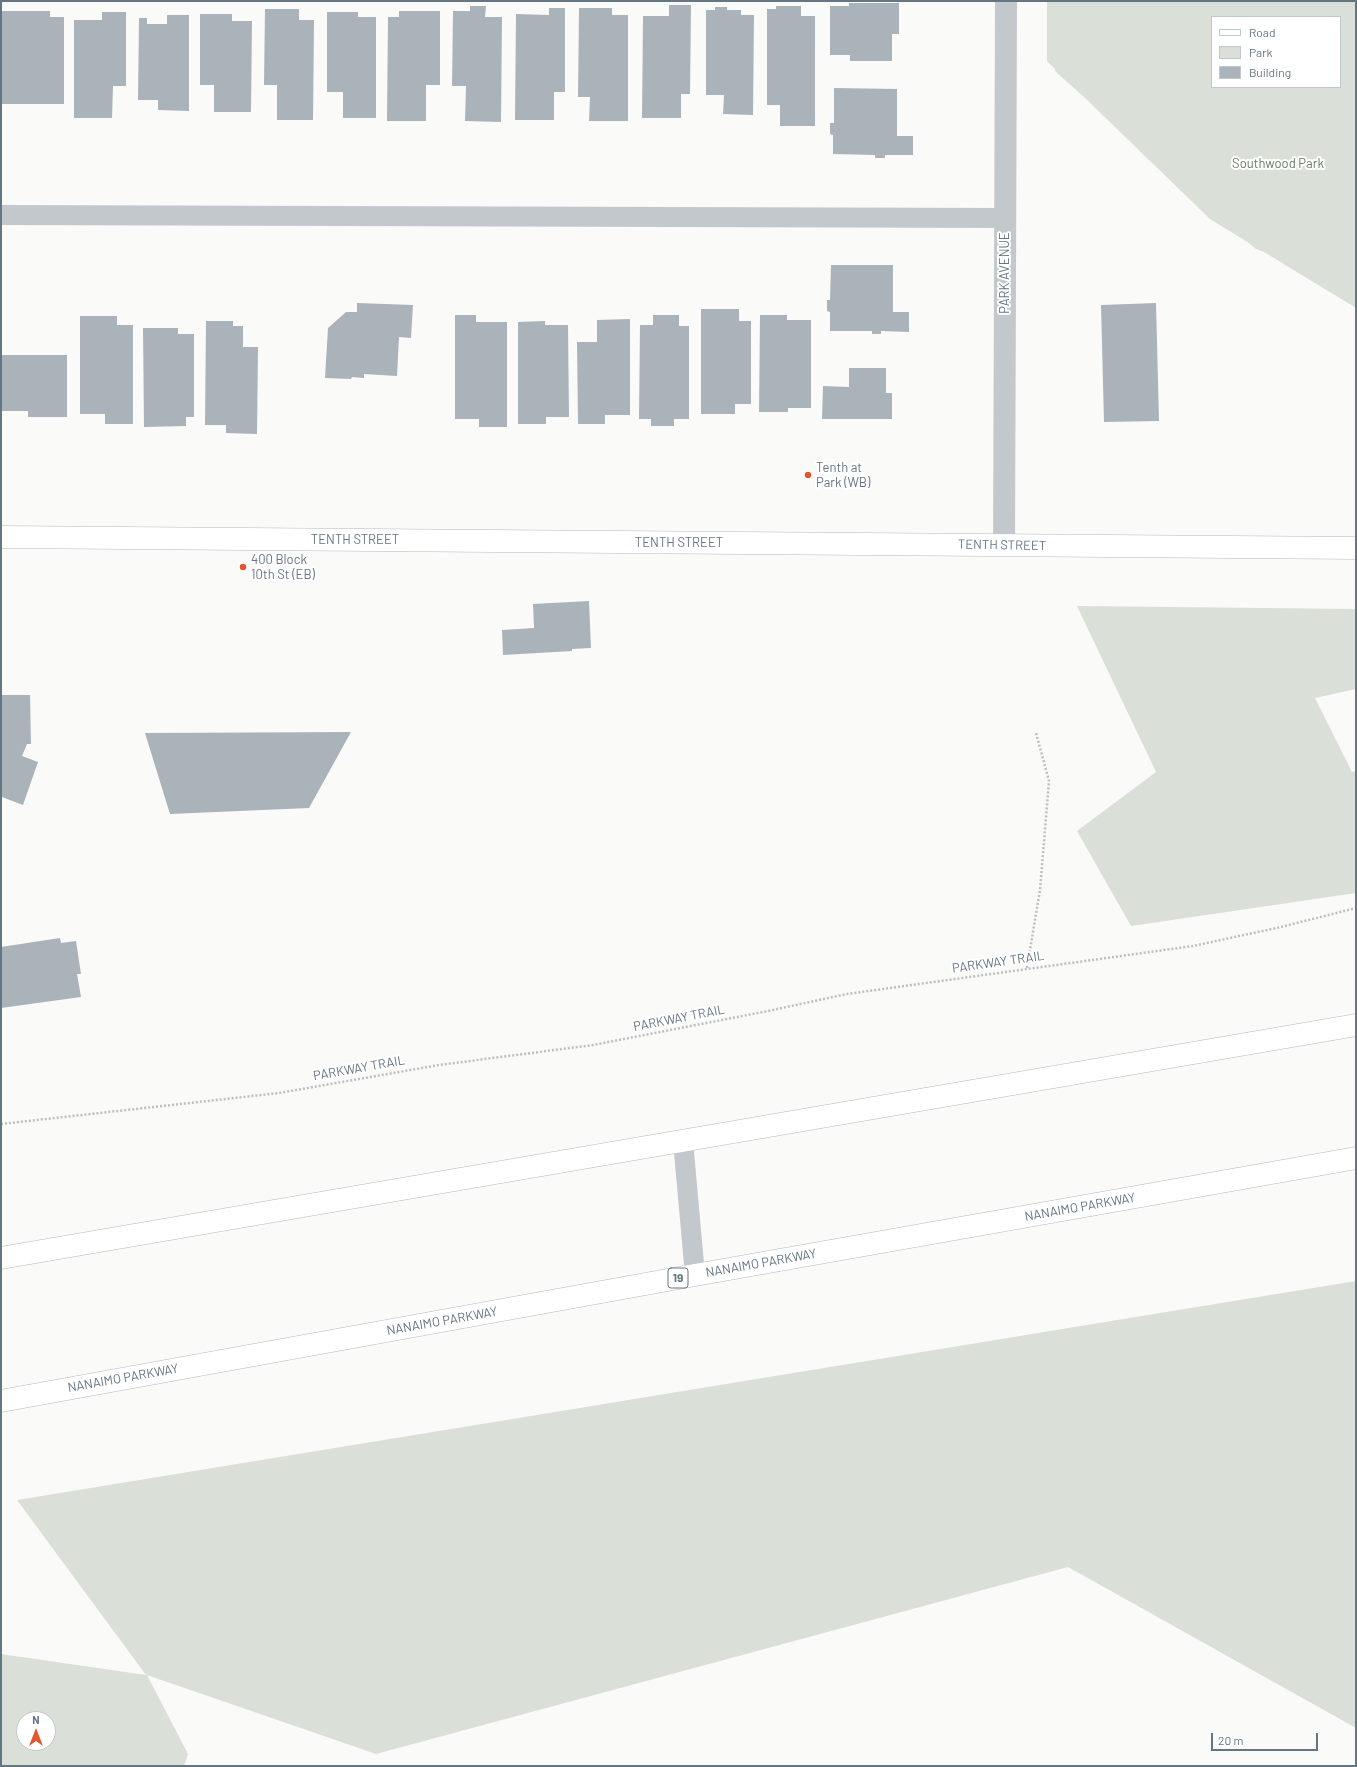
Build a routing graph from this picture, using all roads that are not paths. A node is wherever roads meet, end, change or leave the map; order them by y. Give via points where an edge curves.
1 (1006, 1) edge
2 (1, 215) edge
3 (1006, 218) junction
4 (1, 537) edge
5 (1004, 545) junction
6 (1356, 548) edge
7 (1356, 1025) edge
8 (683, 1141) junction
9 (1356, 1158) edge
10 (1, 1258) edge
11 (695, 1275) junction
12 (1, 1401) edge

1 - 3 street, PARK AVENUE
2 - 3 lane
3 - 5 street, PARK AVENUE
4 - 5 main road, TENTH STREET
5 - 6 main road, TENTH STREET
7 - 8 main road
8 - 10 main road
8 - 11 lane
9 - 11 main road, NANAIMO PARKWAY / 19
11 - 12 main road, NANAIMO PARKWAY / 19

